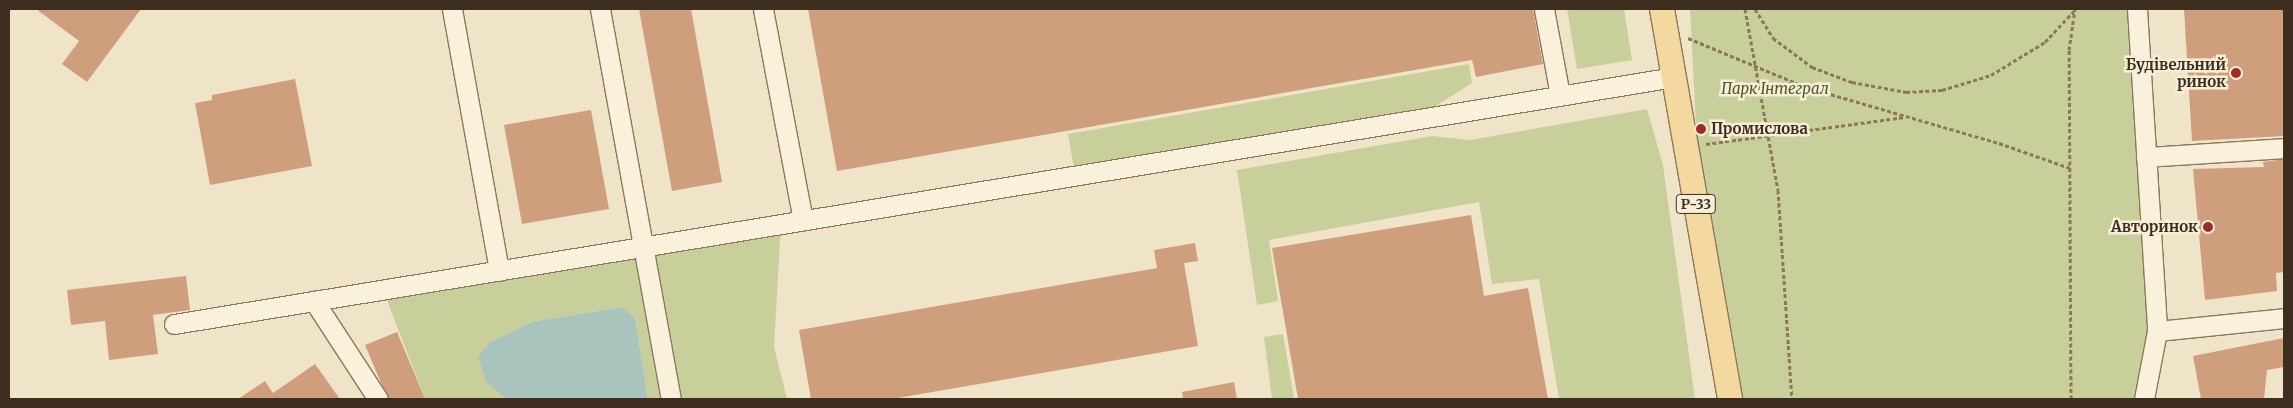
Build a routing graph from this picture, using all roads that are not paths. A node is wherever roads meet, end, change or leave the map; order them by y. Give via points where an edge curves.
1 (452, 9) edge
2 (600, 9) edge
3 (763, 9) edge
4 (1544, 9) edge
5 (1662, 9) edge
6 (2137, 9) edge
7 (1674, 77) junction
8 (1560, 95) junction
9 (2284, 148) edge
10 (2146, 157) junction
11 (803, 220) junction
12 (644, 246) junction
13 (499, 271) junction
14 (314, 301) junction
15 (2284, 318) edge
16 (174, 324) dead end
17 (2157, 331) junction
18 (378, 399) edge
19 (671, 399) edge
20 (1730, 399) edge
21 (2144, 399) edge

1 - 13 street
2 - 12 street
3 - 11 street
4 - 8 street
5 - 7 main road, Р-33
6 - 10 street
7 - 8 street
7 - 20 main road, Р-33
8 - 11 street
9 - 10 street
10 - 17 street
11 - 12 street
12 - 13 street
12 - 19 street
13 - 14 street
14 - 16 street
14 - 18 street
15 - 17 street
17 - 21 street

